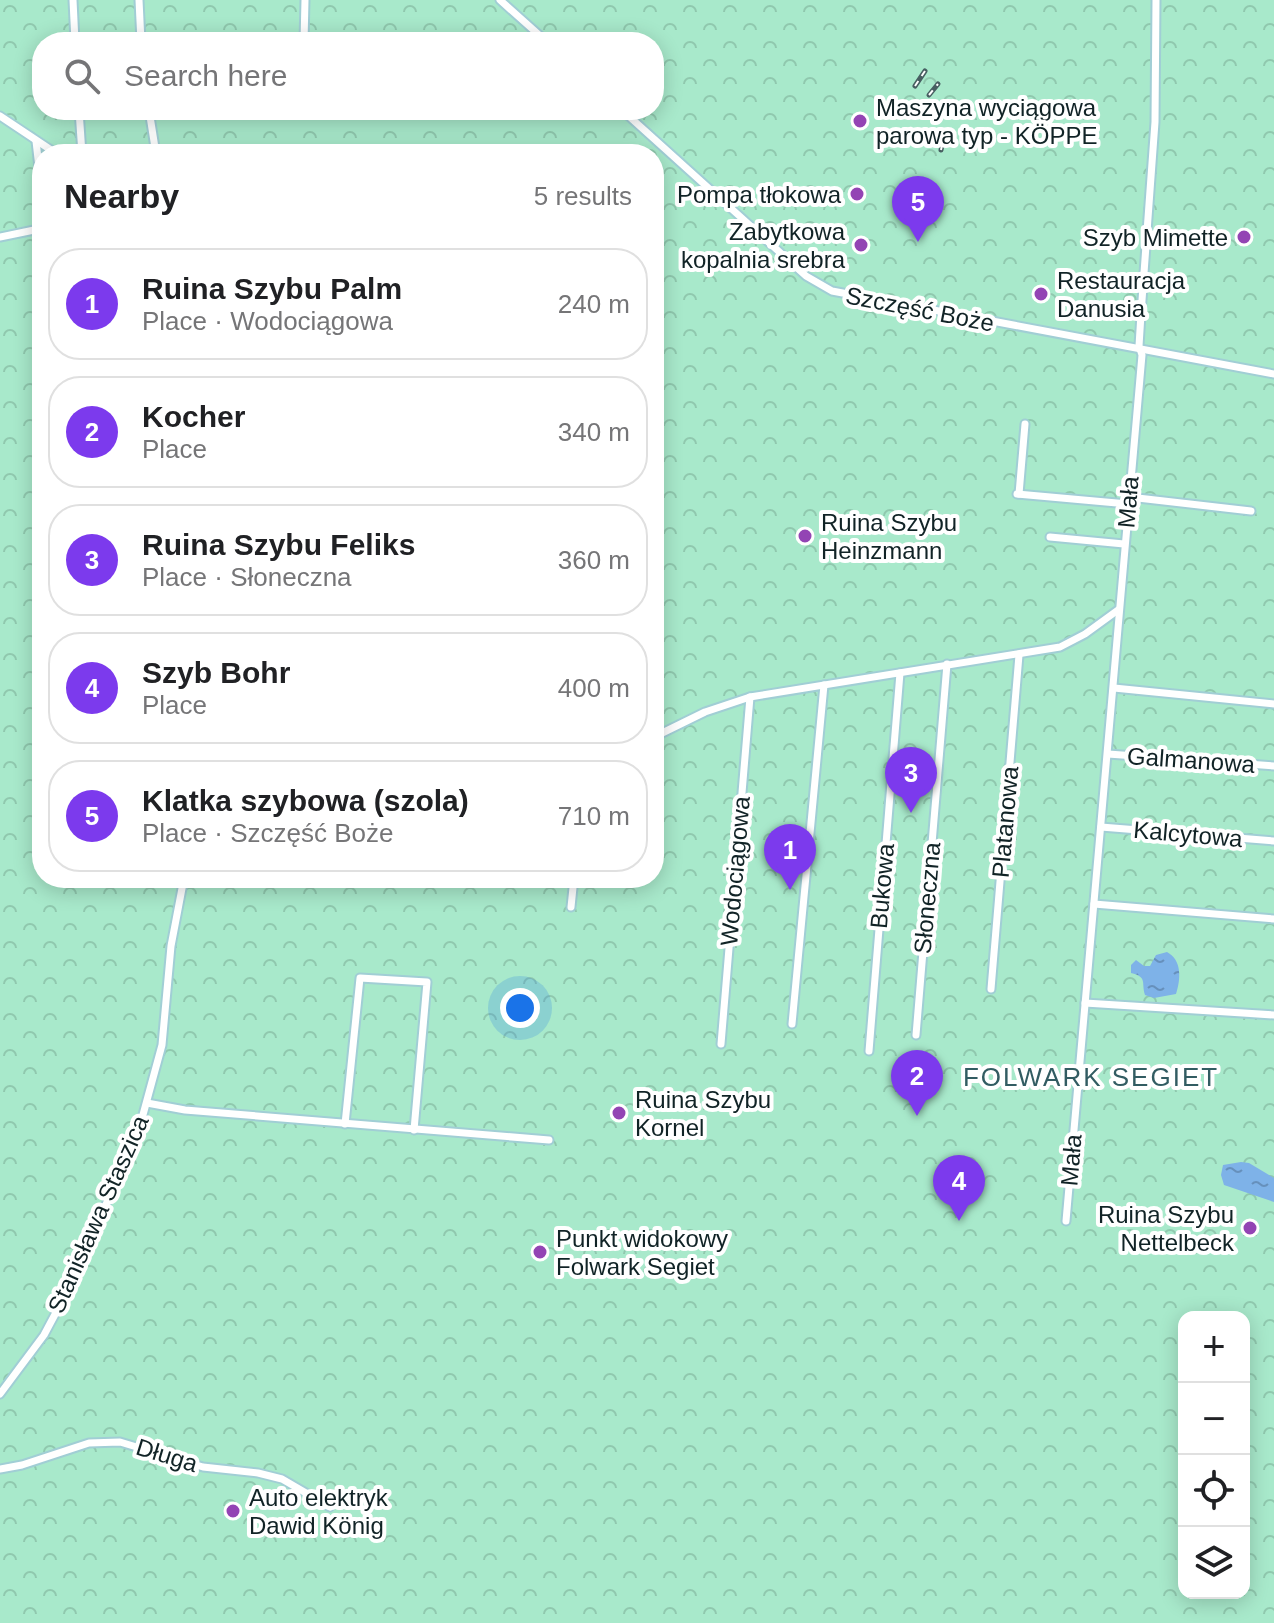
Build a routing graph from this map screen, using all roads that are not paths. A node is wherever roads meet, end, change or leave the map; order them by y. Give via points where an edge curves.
1 (73, 0) edge
2 (139, 0) edge
3 (305, 0) edge
4 (500, 0) edge
5 (1156, 0) edge
6 (75, 32) edge
7 (141, 32) edge
8 (304, 32) edge
9 (536, 32) edge
10 (0, 116) edge
11 (80, 120) edge
12 (151, 120) edge
13 (633, 120) edge
14 (36, 141) junction
15 (36, 144) edge
16 (41, 144) edge
17 (81, 144) edge
18 (154, 144) edge
19 (660, 144) edge
20 (664, 148) edge
21 (32, 230) edge
22 (0, 237) edge
23 (1140, 350) junction
24 (1274, 374) edge
25 (1025, 424) dead end
26 (1128, 500) junction
27 (1251, 511) dead end
28 (1050, 537) dead end
29 (1124, 544) junction
30 (1118, 610) junction
31 (1019, 655) junction
32 (947, 664) junction
33 (900, 673) junction
34 (824, 685) junction
35 (1114, 688) junction
36 (750, 697) junction
37 (1274, 704) edge
38 (664, 732) edge
39 (1108, 754) junction
40 (1274, 766) edge
41 (1101, 827) junction
42 (1274, 841) edge
43 (182, 888) edge
44 (573, 888) edge
45 (1094, 904) junction
46 (571, 907) dead end
47 (1274, 919) edge
48 (991, 989) dead end
49 (1085, 1003) junction
50 (1274, 1015) edge
51 (792, 1024) dead end
52 (916, 1035) dead end
53 (721, 1044) dead end
54 (869, 1051) dead end
55 (147, 1103) junction
56 (345, 1124) junction
57 (414, 1130) junction
58 (549, 1140) dead end
59 (1066, 1221) dead end
60 (0, 1394) edge
61 (0, 1469) edge
62 (330, 1507) dead end

1 - 6 street
2 - 7 street
3 - 8 street
4 - 9 street
5 - 23 street, Mała via 1154,135
10 - 14 street
11 - 17 street
12 - 18 street
13 - 19 street, Szczęść Boże
14 - 15 street
14 - 16 street
20 - 23 street, Szczęść Boże via 806,276 832,291
21 - 22 street
23 - 24 street, Szczęść Boże
23 - 26 street, Mała
25 - 26 street via 1018,494
26 - 27 street
26 - 29 street, Mała
28 - 29 street
29 - 30 street, Mała
30 - 31 street via 1074,641
30 - 35 street, Mała
31 - 32 street
31 - 48 street, Platanowa
32 - 33 street
32 - 52 street, Słoneczna
33 - 34 street
33 - 54 street, Bukowa
34 - 36 street
34 - 51 street
35 - 37 street
35 - 39 street, Mała
36 - 38 street
36 - 53 street, Wodociągowa
39 - 40 street, Galmanowa
39 - 41 street, Mała
41 - 42 street, Kalcytowa
41 - 45 street, Mała
43 - 55 street, Stanisława Staszica via 162,1045
44 - 46 street
45 - 47 street
45 - 49 street, Mała
49 - 50 street
49 - 59 street, Mała
55 - 56 street
55 - 60 street, Stanisława Staszica via 76,1275 44,1335
56 - 57 street
56 - 57 street via 360,978 427,982
57 - 58 street
61 - 62 street, Długa via 89,1443 120,1442 203,1467 282,1479

